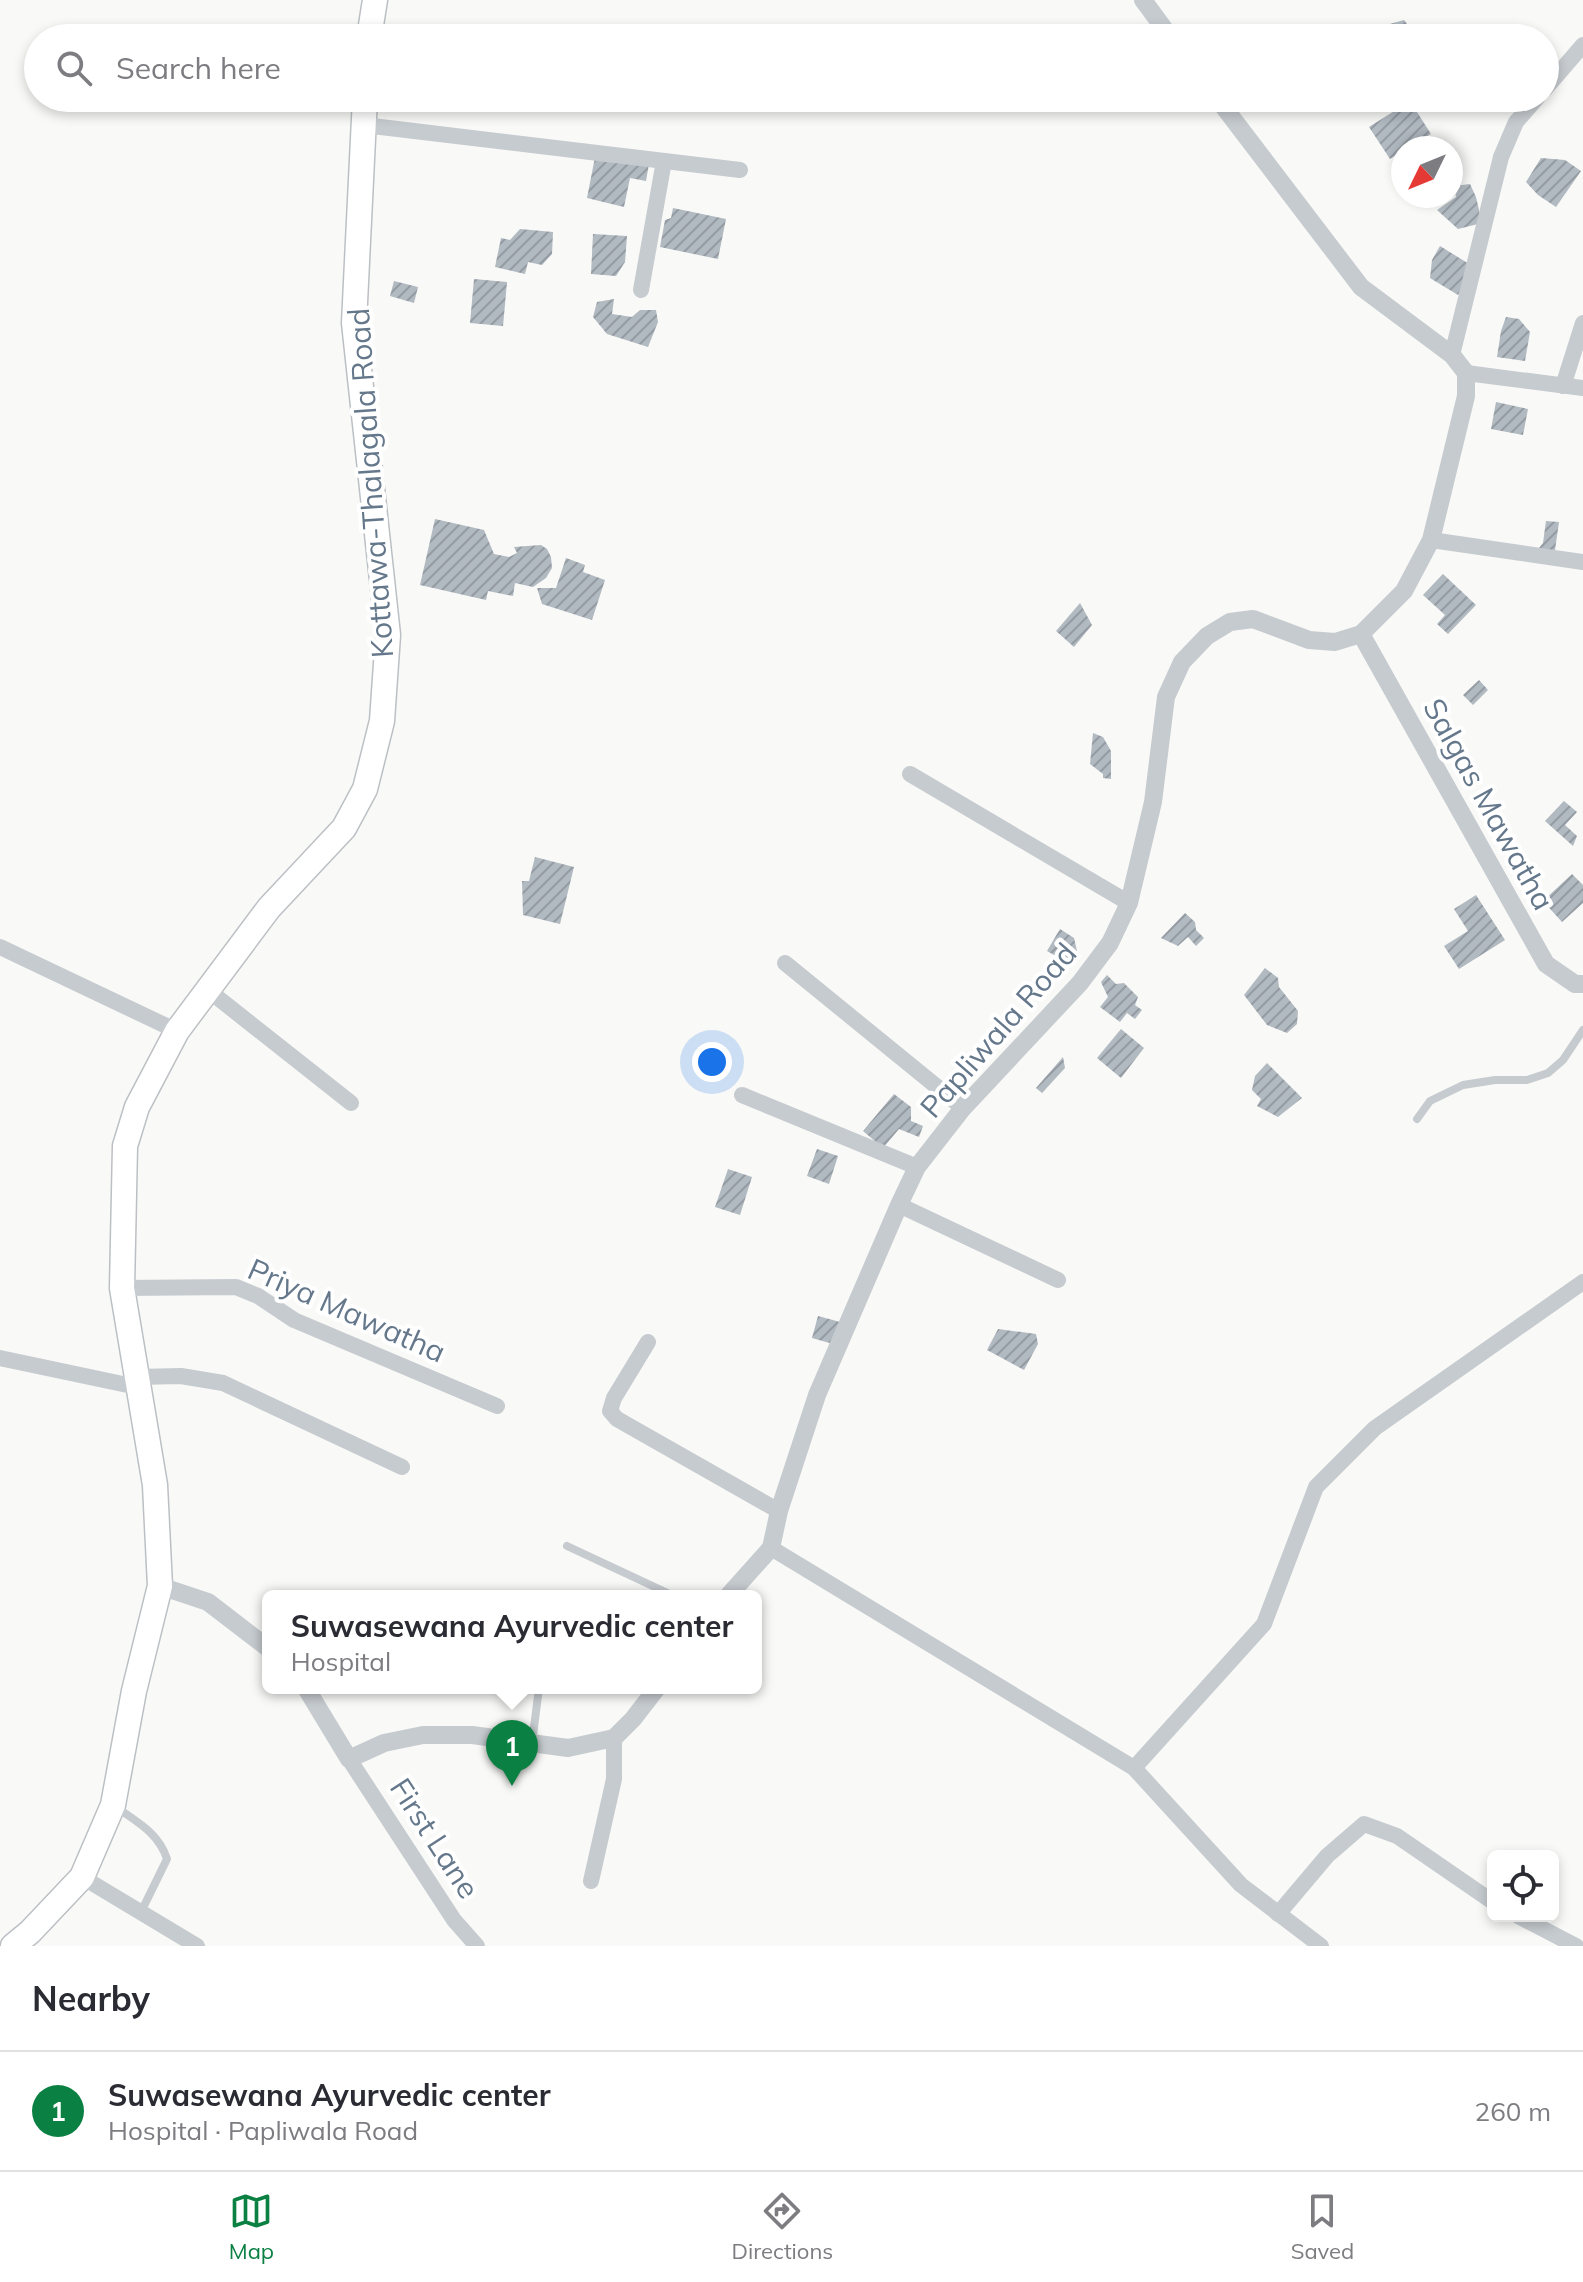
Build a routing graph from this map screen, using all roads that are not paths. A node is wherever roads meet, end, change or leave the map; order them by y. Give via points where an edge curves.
1 (375, 0) edge
2 (1143, 0) edge
3 (371, 24) edge
4 (1161, 24) edge
5 (1583, 45) edge
6 (1559, 73) edge
7 (364, 112) edge
8 (1228, 112) edge
9 (1525, 112) edge
10 (364, 125) junction
11 (664, 161) junction
12 (740, 170) dead end
13 (641, 290) dead end
14 (1583, 323) edge
15 (1452, 355) junction
16 (1466, 373) junction
17 (1563, 386) junction
18 (1583, 388) edge
19 (1431, 540) junction
20 (1583, 562) edge
21 (1361, 634) junction
22 (910, 774) dead end
23 (1129, 903) junction
24 (0, 947) edge
25 (785, 963) dead end
26 (1583, 984) edge
27 (208, 990) junction
28 (1583, 1030) edge
29 (177, 1031) junction
30 (742, 1095) dead end
31 (351, 1103) dead end
32 (963, 1108) junction
33 (1417, 1119) dead end
34 (917, 1167) junction
35 (899, 1205) junction
36 (1058, 1280) dead end
37 (1583, 1282) edge
38 (122, 1288) junction
39 (648, 1342) dead end
40 (0, 1358) edge
41 (136, 1382) junction
42 (497, 1406) dead end
43 (402, 1467) dead end
44 (779, 1511) junction
45 (567, 1546) dead end
46 (771, 1548) junction
47 (160, 1586) junction
48 (661, 1590) edge
49 (733, 1590) edge
50 (262, 1643) edge
51 (310, 1694) edge
52 (538, 1694) edge
53 (652, 1694) edge
54 (614, 1738) junction
55 (532, 1743) junction
56 (349, 1759) junction
57 (1134, 1768) junction
58 (113, 1805) junction
59 (82, 1877) junction
60 (591, 1881) dead end
61 (1487, 1898) edge
62 (140, 1913) junction
63 (1278, 1914) junction
64 (1530, 1922) edge
65 (13, 1946) edge
66 (197, 1946) edge
67 (477, 1946) edge
68 (1321, 1946) edge
69 (1576, 1946) edge

1 - 3 main road
2 - 4 street
5 - 6 street
7 - 10 main road, Kottawa-Thalagala Road
8 - 15 street via 1361,287
9 - 15 street via 1501,157
10 - 11 street
10 - 27 main road, Kottawa-Thalagala Road via 354,323 388,635 382,721 365,789 344,828 269,908
11 - 12 street
11 - 13 street
14 - 17 street
15 - 16 street
16 - 17 street
16 - 19 street via 1466,396
17 - 18 street
19 - 20 street
19 - 21 street via 1404,591
21 - 23 street, Papliwala Road via 1335,642 1309,640 1253,619 1230,622 1182,662 1166,697 1153,802
21 - 26 street, Salgas Mawatha via 1546,964
22 - 23 street
23 - 32 street, Papliwala Road via 1110,943 1080,983
24 - 29 street
25 - 32 street
27 - 29 main road, Kottawa-Thalagala Road
27 - 31 street
28 - 33 lane via 1548,1073 1463,1085 1430,1101
29 - 38 main road, Kottawa-Thalagala Road via 137,1107 125,1146
30 - 34 street
32 - 34 street, Papliwala Road
34 - 35 street, Papliwala Road
35 - 36 street
35 - 44 street, Papliwala Road via 817,1395
37 - 57 street via 1375,1428 1316,1487 1264,1624
38 - 41 main road, Kottawa-Thalagala Road
38 - 42 street, Priya Mawatha via 236,1287 294,1320
39 - 44 street via 610,1411
40 - 41 street
41 - 43 street via 181,1376 223,1383
41 - 47 main road, Kottawa-Thalagala Road via 155,1485
44 - 46 street, Papliwala Road
45 - 48 lane
46 - 49 street, Papliwala Road
46 - 57 street
47 - 50 street via 208,1602
47 - 58 main road, Kottawa-Thalagala Road
51 - 56 street
52 - 55 lane
53 - 54 street
54 - 55 street via 568,1748
54 - 60 street via 614,1779
55 - 56 street via 423,1735 384,1743
56 - 67 street, First Lane via 454,1920
57 - 63 street via 1241,1885
58 - 59 main road, Kottawa-Thalagala Road
58 - 62 lane via 153,1833 167,1859
59 - 62 street
59 - 65 main road, Kottawa-Thalagala Road
61 - 63 street via 1397,1836 1364,1824 1327,1856
62 - 66 street
63 - 68 street
64 - 69 street

